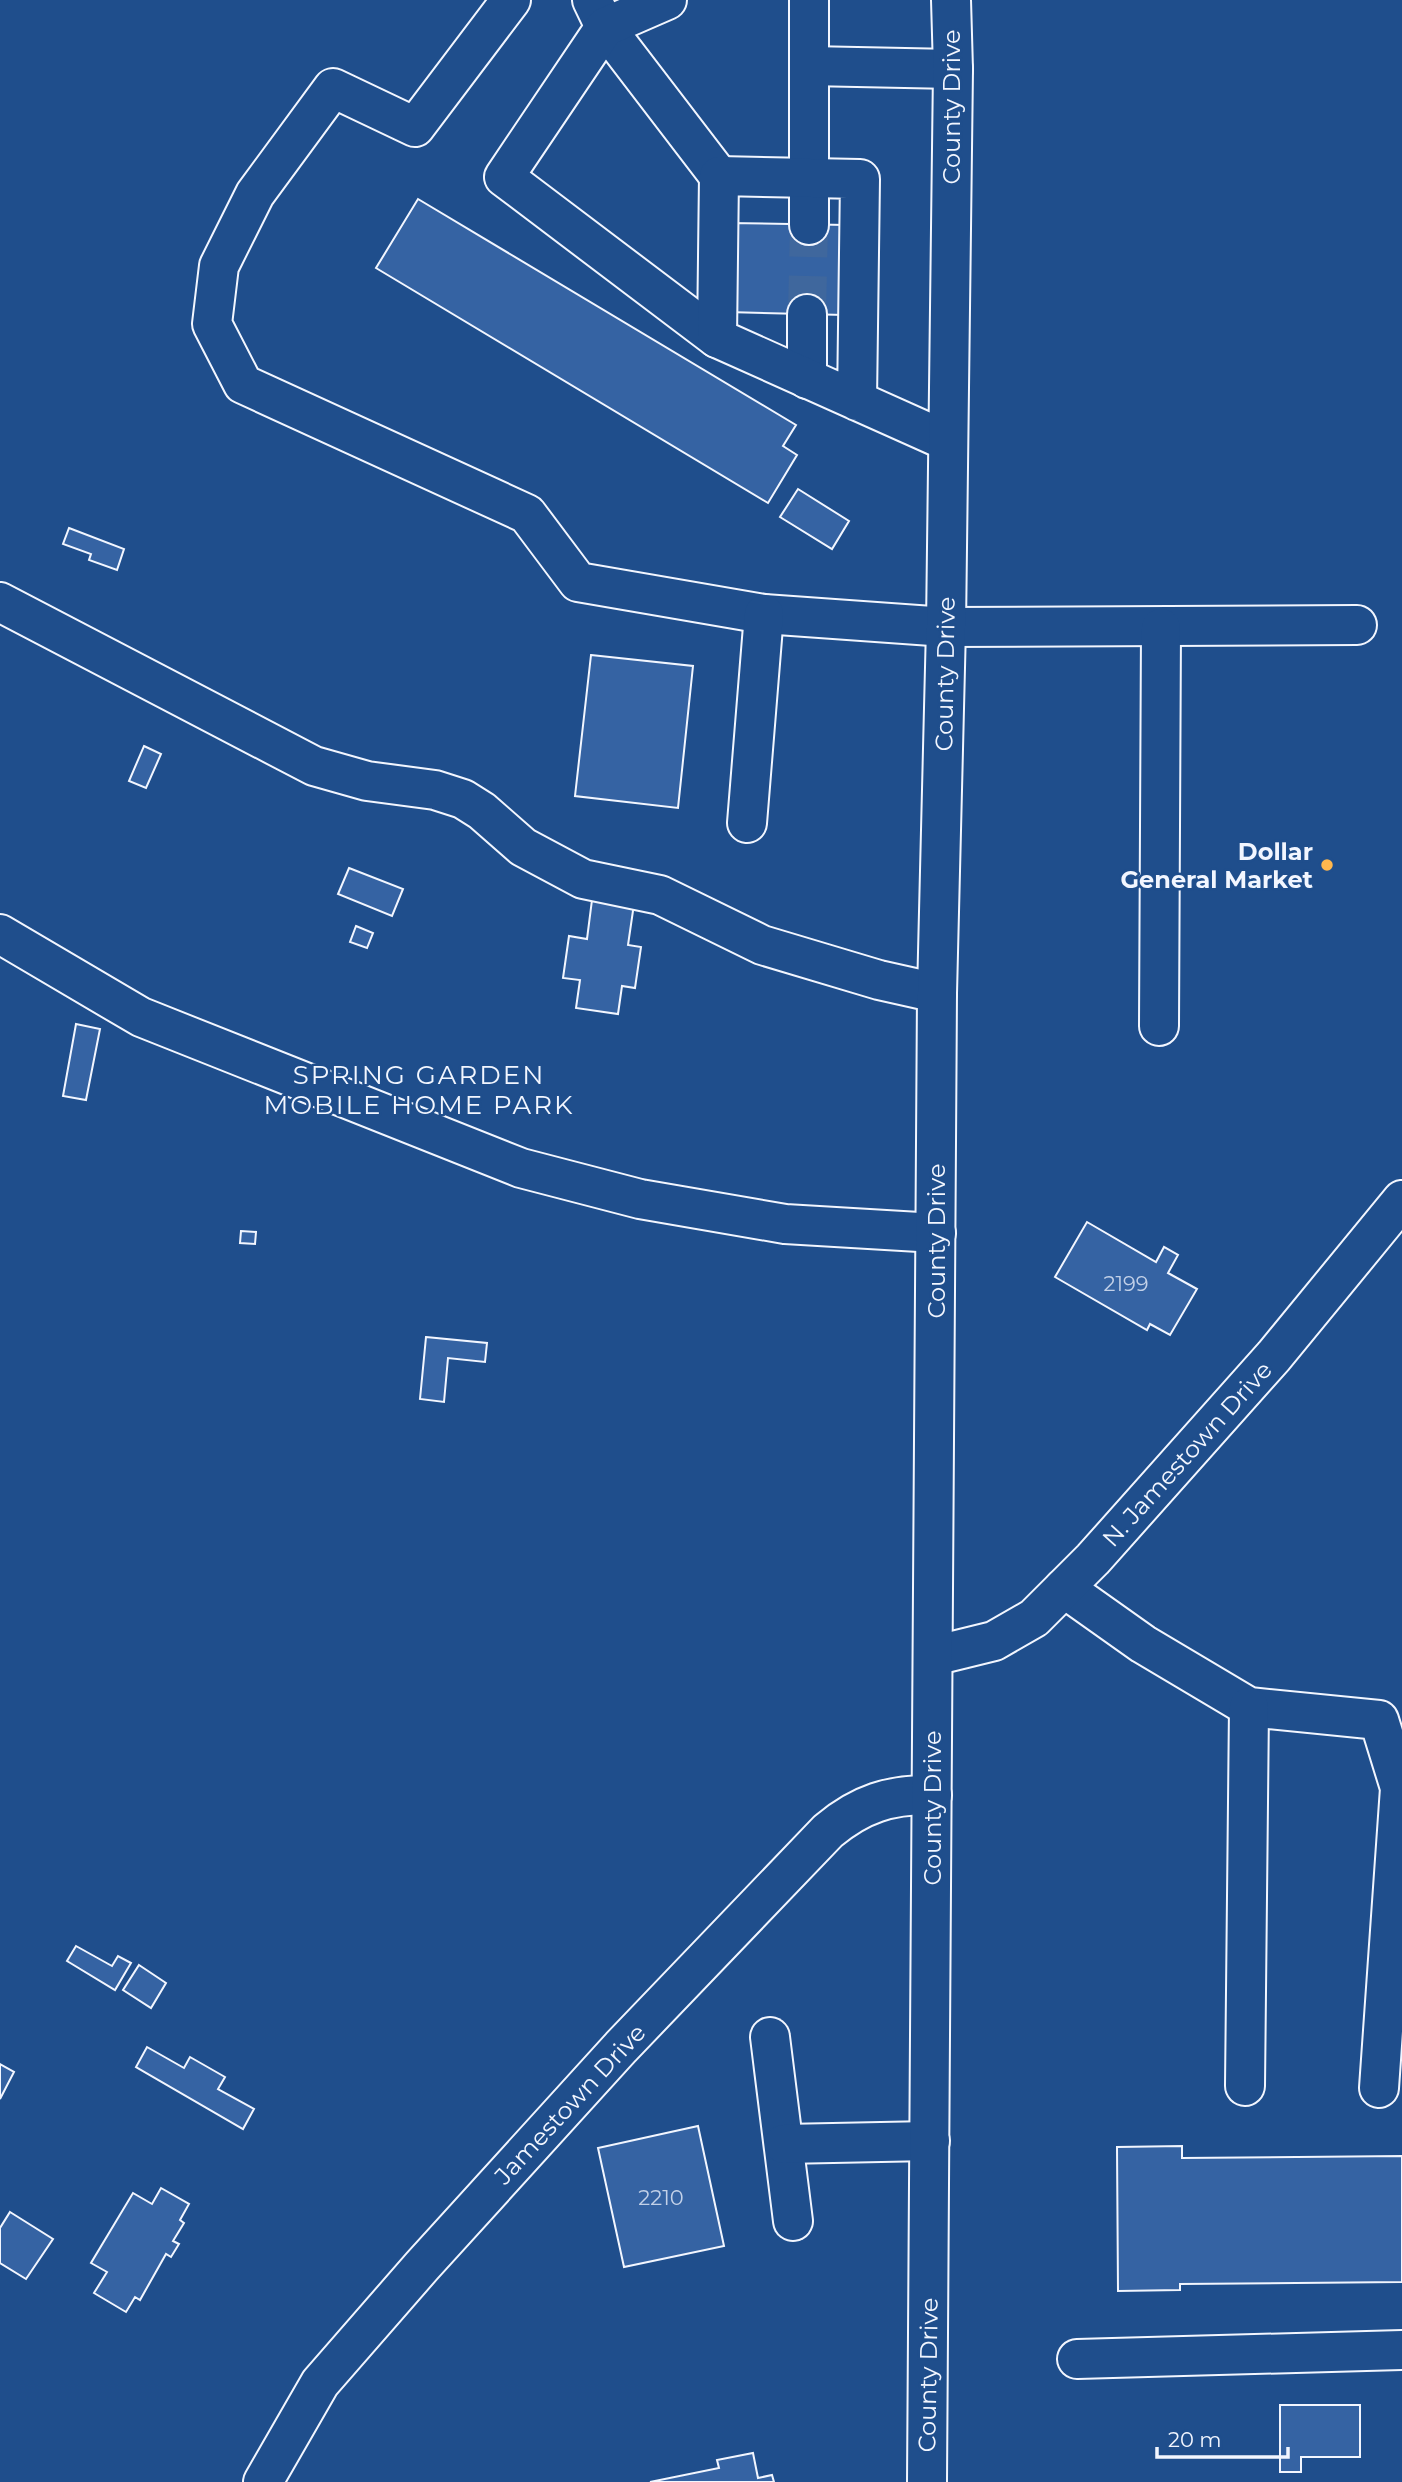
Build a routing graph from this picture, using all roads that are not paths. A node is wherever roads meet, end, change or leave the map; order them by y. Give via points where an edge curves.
1 (511, 0) edge
2 (667, 0) edge
3 (809, 0) edge
4 (951, 0) edge
5 (598, 14) edge
6 (809, 66) junction
7 (953, 69) junction
8 (719, 176) junction
9 (808, 177) junction
10 (808, 225) tunnel mouth
11 (807, 314) tunnel mouth
12 (717, 338) junction
13 (807, 379) junction
14 (857, 401) junction
15 (947, 441) junction
16 (0, 602) edge
17 (764, 614) junction
18 (1357, 625) dead end
19 (946, 627) junction
20 (1161, 628) junction
21 (747, 823) dead end
22 (0, 934) edge
23 (937, 993) junction
24 (1159, 1026) dead end
25 (1402, 1200) edge
26 (936, 1233) junction
27 (1064, 1588) junction
28 (933, 1656) junction
29 (1249, 1706) junction
30 (932, 1795) junction
31 (770, 2037) dead end
32 (1245, 2086) dead end
33 (1379, 2088) dead end
34 (930, 2141) junction
35 (784, 2144) junction
36 (793, 2221) dead end
37 (1402, 2350) edge
38 (1077, 2359) dead end
39 (263, 2482) edge
40 (927, 2482) edge

1 - 17 main road via 415,127 333,88 255,194 219,266 212,324 243,384 527,514 578,582
2 - 5 main road
3 - 6 main road
4 - 7 main road, County Drive
5 - 8 main road
5 - 12 main road via 504,177
6 - 7 main road
6 - 9 main road
7 - 15 main road, County Drive
8 - 9 main road
8 - 12 main road
9 - 10 main road
9 - 14 main road via 860,179
11 - 13 main road
12 - 13 main road
13 - 14 main road
14 - 15 main road
15 - 19 main road, County Drive
16 - 23 main road via 314,766 463,799 523,847 583,879 660,895 762,945
17 - 19 main road
17 - 21 main road
18 - 20 main road
19 - 20 main road
19 - 23 main road, County Drive
20 - 24 main road
22 - 26 main road via 141,1017 521,1168 640,1199 785,1224
23 - 26 main road, County Drive
25 - 27 main road, N. Jamestown Drive via 1274,1356
26 - 28 main road, County Drive
27 - 28 main road, N. Jamestown Drive via 1034,1618 994,1641
27 - 29 main road via 1143,1644
28 - 30 main road, County Drive
29 - 32 main road
29 - 33 main road via 1379,1720 1400,1788
30 - 34 main road, County Drive
30 - 39 main road, Jamestown Drive via 904,1794 876,1801 828,1831 621,2047 320,2383
31 - 35 main road
34 - 35 main road
34 - 40 main road, County Drive
35 - 36 main road
37 - 38 main road

